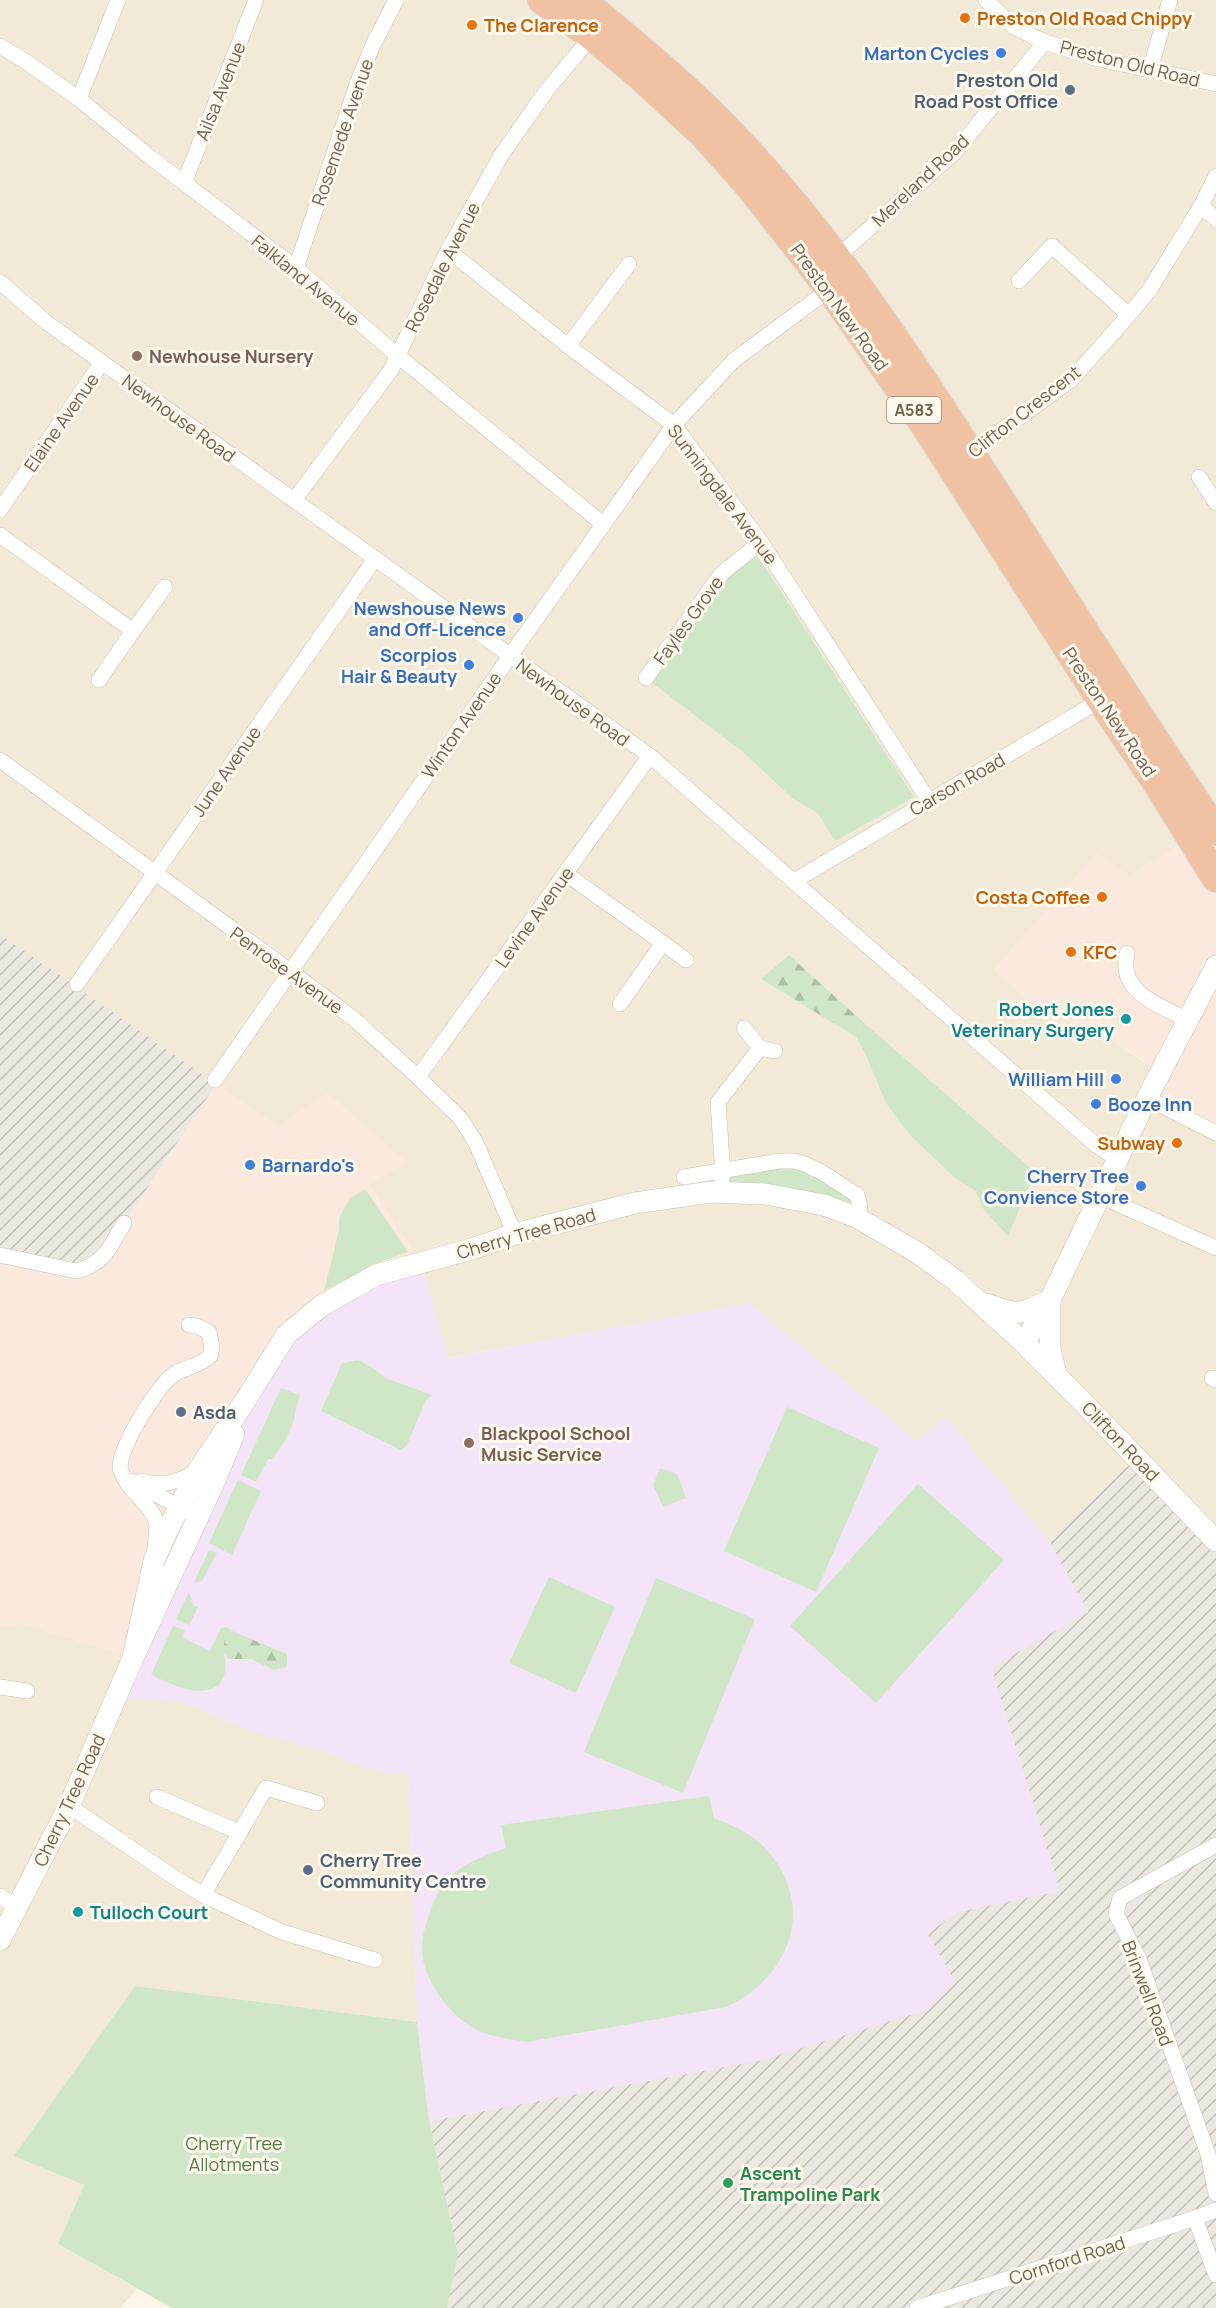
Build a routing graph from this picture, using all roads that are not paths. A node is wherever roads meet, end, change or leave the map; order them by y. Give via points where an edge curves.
1 (118, 0) edge
2 (256, 0) edge
3 (396, 0) edge
4 (542, 0) edge
5 (581, 0) edge
6 (986, 0) edge
7 (1170, 0) edge
8 (592, 36) junction
9 (1045, 42) junction
10 (0, 46) edge
11 (1150, 70) junction
12 (1216, 84) edge
13 (79, 99) junction
14 (1216, 176) edge
15 (184, 183) junction
16 (1201, 206) junction
17 (1216, 219) edge
18 (448, 250) junction
19 (836, 258) junction
20 (629, 264) dead end
21 (296, 268) junction
22 (1018, 281) dead end
23 (0, 282) edge
24 (830, 289) junction
25 (1129, 315) junction
26 (568, 346) junction
27 (397, 355) junction
28 (102, 362) junction
29 (674, 425) junction
30 (961, 460) junction
31 (1199, 477) dead end
32 (294, 500) junction
33 (1216, 503) edge
34 (0, 510) edge
35 (604, 525) junction
36 (0, 535) edge
37 (760, 542) junction
38 (375, 559) junction
39 (165, 587) dead end
40 (133, 631) junction
41 (510, 656) junction
42 (646, 678) dead end
43 (99, 680) dead end
44 (1111, 694) junction
45 (650, 756) junction
46 (0, 760) edge
47 (929, 801) junction
48 (1198, 804) junction
49 (1216, 831) edge
50 (1216, 854) edge
51 (154, 873) junction
52 (565, 873) junction
53 (1216, 878) edge
54 (794, 881) junction
55 (663, 943) junction
56 (1127, 953) dead end
57 (686, 960) dead end
58 (1216, 966) edge
59 (290, 971) junction
60 (77, 984) dead end
61 (620, 1004) dead end
62 (1187, 1020) junction
63 (744, 1028) dead end
64 (418, 1077) junction
65 (215, 1080) dead end
66 (1147, 1098) junction
67 (1216, 1133) edge
68 (1117, 1159) junction
69 (723, 1171) junction
70 (684, 1177) dead end
71 (720, 1192) junction
72 (1100, 1196) junction
73 (856, 1217) junction
74 (124, 1223) dead end
75 (515, 1234) junction
76 (1216, 1248) edge
77 (0, 1255) edge
78 (1050, 1300) junction
79 (978, 1301) junction
80 (189, 1325) dead end
81 (1024, 1343) junction
82 (1056, 1374) junction
83 (247, 1398) junction
84 (197, 1472) junction
85 (124, 1477) junction
86 (135, 1492) junction
87 (177, 1511) junction
88 (196, 1521) junction
89 (1216, 1542) edge
90 (154, 1561) junction
91 (133, 1658) junction
92 (0, 1687) edge
93 (27, 1691) dead end
94 (157, 1797) dead end
95 (317, 1803) dead end
96 (69, 1806) junction
97 (239, 1832) junction
98 (1216, 1845) edge
99 (203, 1895) junction
100 (9, 1902) edge
101 (0, 1940) edge
102 (375, 1960) dead end
103 (1216, 2194) edge
104 (1216, 2210) edge
105 (1195, 2218) junction
106 (1216, 2275) edge
107 (917, 2308) edge

1 - 13 street
2 - 15 street, Ailsa Avenue
3 - 21 street, Rosemede Avenue via 357,84
4 - 8 highway, Preston New Road / A583
5 - 19 highway, Preston New Road / A583 via 654,59 742,144
6 - 9 street, Preston Old Road via 1014,27
7 - 11 street
8 - 18 street, Rosedale Avenue via 547,90 502,154
8 - 24 highway, Preston New Road / A583 via 704,135
9 - 11 street, Preston Old Road
9 - 19 street, Mereland Road via 954,153
10 - 13 street, Falkland Avenue
11 - 12 street, Preston Old Road
13 - 15 street, Falkland Avenue
14 - 16 street, Clifton Crescent
15 - 21 street, Falkland Avenue
16 - 17 street
16 - 25 street, Clifton Crescent via 1150,289
18 - 26 street, Sunningdale Avenue
18 - 27 street, Rosedale Avenue
19 - 30 highway, Preston New Road / A583 via 897,342
20 - 26 street
21 - 27 street, Falkland Avenue
22 - 25 street via 1052,246
23 - 28 street, Newhouse Road via 46,322
24 - 29 street, Winton Avenue via 734,360
24 - 30 highway, Preston New Road / A583
25 - 30 street, Clifton Crescent via 1071,380
26 - 29 street, Sunningdale Avenue
27 - 32 street, Rosedale Avenue via 391,370
27 - 35 street, Falkland Avenue
28 - 32 street, Newhouse Road
28 - 34 street, Elaine Avenue
29 - 35 street, Winton Avenue
29 - 37 street, Sunningdale Avenue
30 - 44 highway, Preston New Road / A583
31 - 33 street
32 - 38 street, Newhouse Road
35 - 41 street, Winton Avenue
36 - 40 street
37 - 42 street, Fayles Grove via 722,573
37 - 47 street, Sunningdale Avenue
38 - 41 street, Newhouse Road
38 - 51 street, June Avenue
39 - 40 street
40 - 43 street
41 - 45 street, Newhouse Road
41 - 59 street, Winton Avenue
44 - 47 street, Carson Road
44 - 48 highway, Preston New Road / A583
44 - 53 highway, Preston New Road / A583 via 1159,786
45 - 52 street, Levine Avenue
45 - 54 street, Newhouse Road
46 - 51 street, Penrose Avenue
47 - 54 street, Carson Road
48 - 49 highway, Preston New Road / A583
48 - 50 highway via 1197,826
51 - 59 street, Penrose Avenue
51 - 60 street, June Avenue
52 - 55 street
52 - 64 street, Levine Avenue
54 - 68 street, Newhouse Road via 1096,1145
55 - 57 street
55 - 61 street
56 - 62 street via 1125,974 1132,987
58 - 62 street
59 - 64 street, Penrose Avenue via 354,1019
59 - 65 street, Winton Avenue
62 - 66 street
63 - 69 street via 768,1049 718,1102
64 - 75 street, Penrose Avenue via 461,1119 476,1143
66 - 67 street
66 - 68 street
68 - 72 street
69 - 70 street
69 - 71 street
69 - 73 street via 779,1161 805,1164 857,1195 860,1206
71 - 73 street, Cherry Tree Road via 765,1194 824,1204
71 - 75 street, Cherry Tree Road via 635,1203
72 - 76 street
72 - 78 street
73 - 79 street, Cherry Tree Road via 918,1253
74 - 77 street via 107,1253 88,1268 76,1271
75 - 83 street, Cherry Tree Road via 376,1275 339,1295 286,1335
78 - 79 street via 1025,1313 1014,1314
78 - 81 street
78 - 82 street via 1050,1349
79 - 81 street, Cherry Tree Road
80 - 85 street via 209,1332 210,1356 172,1375 155,1394 119,1464
81 - 82 street, Clifton Road
82 - 89 street, Clifton Road
83 - 84 street, Cherry Tree Road
83 - 88 street, Cherry Tree Road
84 - 85 street via 156,1485
84 - 87 street, Cherry Tree Road
85 - 86 street
85 - 87 street
86 - 87 street
86 - 90 street via 156,1524
87 - 88 street
87 - 90 street, Cherry Tree Road
88 - 91 street, Cherry Tree Road
90 - 91 street, Cherry Tree Road
91 - 96 street, Cherry Tree Road
92 - 93 street
94 - 97 street
95 - 97 street via 266,1788
96 - 99 street
96 - 100 street, Cherry Tree Road
97 - 99 street
98 - 103 street, Brinwell Road via 1120,1898 1116,1914 1139,1959 1208,2154
99 - 102 street via 282,1932
100 - 101 street, Cherry Tree Road
104 - 105 street, Cornford Road
105 - 106 street
105 - 107 street, Cornford Road

